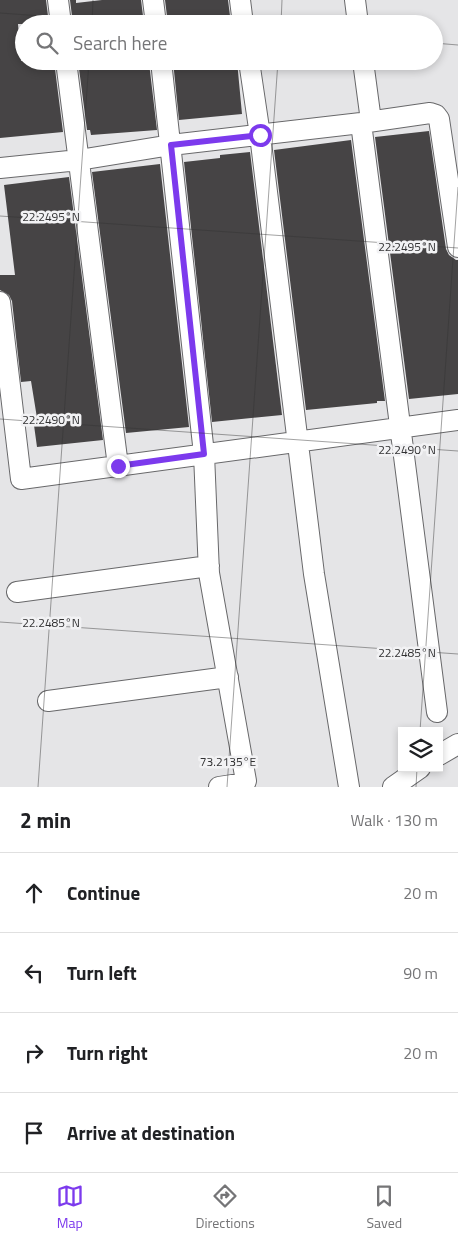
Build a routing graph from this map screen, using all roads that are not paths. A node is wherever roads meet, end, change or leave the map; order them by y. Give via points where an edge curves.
1 (58, 0) edge
2 (153, 0) edge
3 (240, 0) edge
4 (355, 0) edge
5 (60, 15) edge
6 (155, 15) edge
7 (242, 15) edge
8 (357, 15) edge
9 (67, 70) edge
10 (161, 70) edge
11 (250, 70) edge
12 (363, 70) edge
13 (366, 122) junction
14 (260, 135) junction
15 (171, 145) junction
16 (79, 160) junction
17 (0, 168) edge
18 (458, 247) edge
19 (0, 302) edge
20 (458, 420) edge
21 (400, 428) junction
22 (298, 441) junction
23 (204, 454) junction
24 (118, 466) junction
25 (209, 566) junction
26 (18, 592) dead end
27 (228, 677) junction
28 (48, 701) dead end
29 (437, 712) dead end
30 (458, 744) edge
31 (443, 753) edge
32 (414, 772) edge
33 (219, 787) edge
34 (349, 787) edge
35 (393, 787) edge

1 - 5 street
2 - 6 street
3 - 7 street
4 - 8 street
9 - 16 street
10 - 15 street
11 - 14 street
12 - 13 street
13 - 14 street
13 - 18 street via 430,113 439,119
13 - 21 street
14 - 15 street
14 - 22 street
15 - 16 street
15 - 23 street
16 - 17 street
16 - 24 street
19 - 24 street via 21,479
20 - 21 street
21 - 22 street
21 - 29 street
22 - 23 street
22 - 34 street via 314,574
23 - 24 street
23 - 25 street
25 - 26 street
25 - 27 street
27 - 28 street
27 - 33 street via 246,783
30 - 31 street
32 - 35 street

